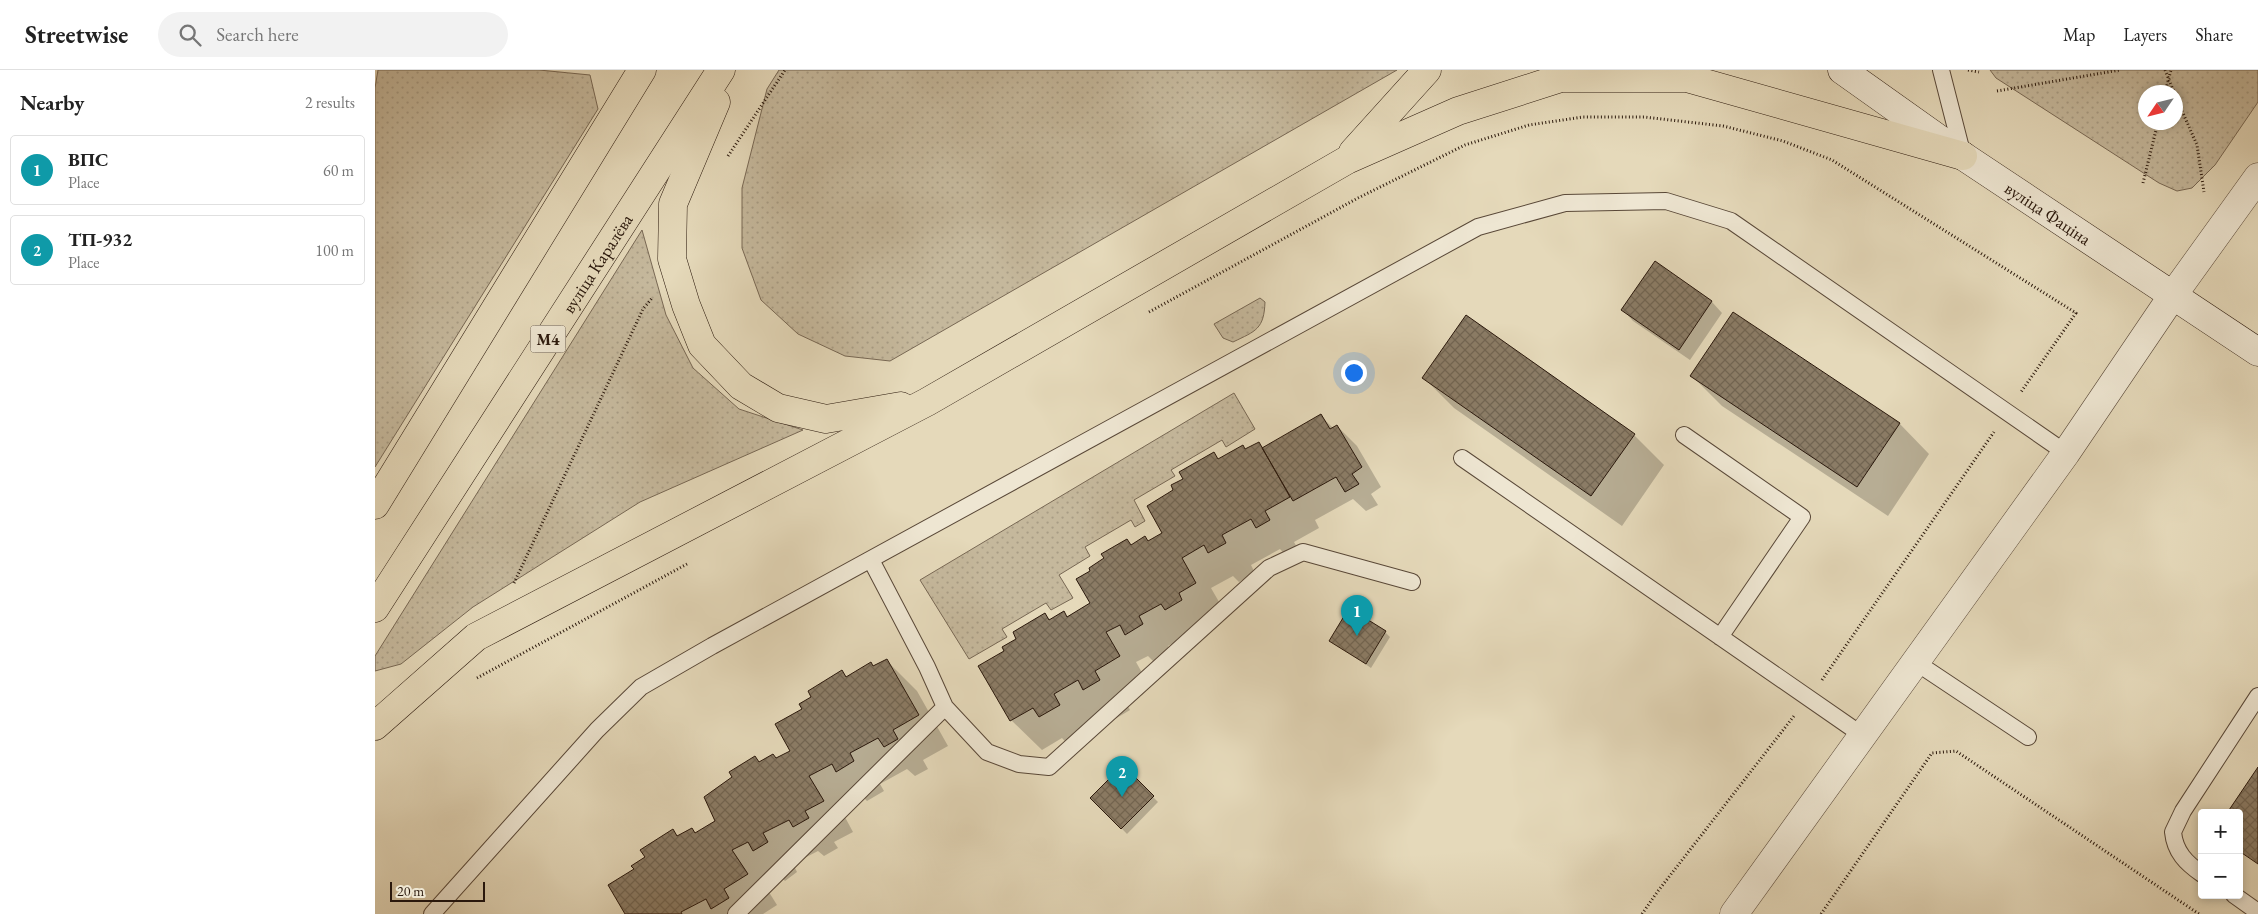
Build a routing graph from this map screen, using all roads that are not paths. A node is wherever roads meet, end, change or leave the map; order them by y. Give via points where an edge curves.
1 (642, 70) edge
2 (721, 70) edge
3 (730, 70) edge
4 (1427, 70) edge
5 (1842, 70) edge
6 (1941, 70) edge
7 (1963, 156) junction
8 (1347, 160) junction
9 (2258, 177) edge
10 (2173, 295) junction
11 (2258, 352) edge
12 (927, 402) junction
13 (1684, 435) dead end
14 (2066, 452) junction
15 (1462, 458) dead end
16 (375, 505) edge
17 (871, 560) junction
18 (1412, 582) dead end
19 (375, 608) edge
20 (1719, 636) junction
21 (1914, 661) junction
22 (2258, 696) edge
23 (945, 706) junction
24 (375, 726) edge
25 (1862, 735) junction
26 (2028, 737) dead end
27 (2198, 871) edge
28 (2239, 899) edge
29 (2258, 912) edge
30 (431, 914) edge
31 (736, 914) edge
32 (1734, 914) edge

1 - 16 main road
2 - 19 main road, вуліца Каралёва / М4
3 - 12 main road via 673,204 672,259 702,345 741,386 778,408 826,419
4 - 8 main road
5 - 7 street, вуліца Фаціна
6 - 7 lane
7 - 8 main road via 1687,78 1561,78 1458,111
7 - 10 street, вуліца Фаціна
8 - 12 main road
9 - 10 street
10 - 11 street, вуліца Фаціна
10 - 14 street
12 - 24 main road via 476,637
13 - 20 lane via 1802,517
14 - 17 lane via 1731,221 1666,201 1565,203 1479,227
14 - 21 street
15 - 20 lane
17 - 23 lane
17 - 30 lane via 641,687 597,730
18 - 23 lane via 1303,552 1269,568 1049,767 1019,764 987,752
20 - 25 lane
21 - 25 street
21 - 26 lane
22 - 27 lane via 2183,810 2173,832 2178,852
23 - 31 lane
25 - 32 street
28 - 29 lane

